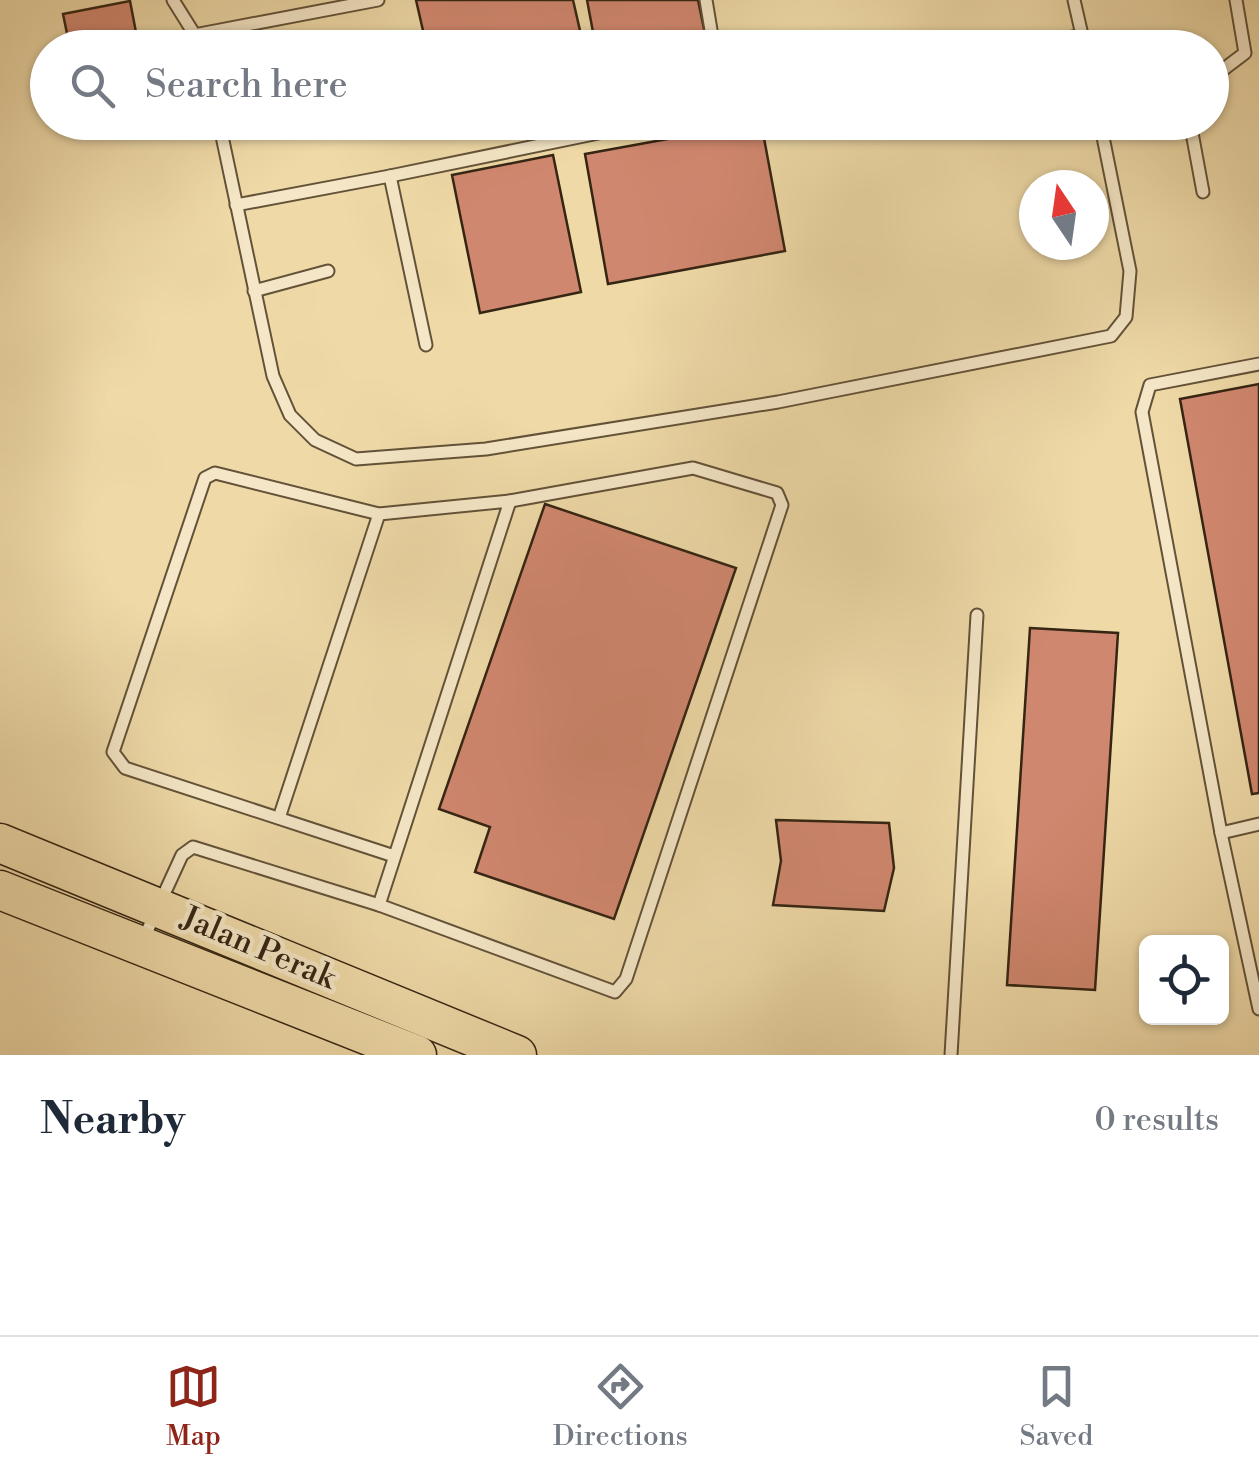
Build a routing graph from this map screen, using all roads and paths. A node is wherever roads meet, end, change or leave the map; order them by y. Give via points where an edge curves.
1 (174, 0) edge
2 (378, 0) edge
3 (706, 0) edge
4 (1074, 0) edge
5 (1236, 0) edge
6 (191, 30) edge
7 (220, 30) edge
8 (711, 30) edge
9 (1081, 30) edge
10 (1259, 50) edge
11 (1245, 53) junction
12 (1229, 65) edge
13 (223, 140) edge
14 (565, 140) edge
15 (1104, 140) edge
16 (1193, 140) edge
17 (390, 176) junction
18 (1203, 192) dead end
19 (236, 205) junction
20 (328, 271) dead end
21 (254, 291) junction
22 (426, 345) dead end
23 (1259, 364) edge
24 (510, 501) junction
25 (379, 514) junction
26 (978, 615) dead end
27 (279, 818) junction
28 (1259, 824) edge
29 (1221, 833) junction
30 (0, 843) edge
31 (394, 856) junction
32 (0, 890) edge
33 (378, 905) junction
34 (158, 906) junction
35 (140, 946) junction
36 (1259, 1010) edge
37 (417, 1055) edge
38 (517, 1055) edge
39 (952, 1055) edge

1 - 6 lane
2 - 7 lane
3 - 8 lane
4 - 9 lane
5 - 11 lane
10 - 11 lane
11 - 12 lane
13 - 19 lane
14 - 17 lane
15 - 21 lane via 1130,271 1126,318 1111,336 778,402 486,448 356,459 315,440 290,414 273,376
16 - 18 lane
17 - 19 lane
17 - 22 lane
19 - 21 lane
20 - 21 lane
23 - 29 lane via 1150,385 1142,412
24 - 25 lane
24 - 31 lane
24 - 33 lane via 693,468 776,494 782,505 626,980 615,992
25 - 27 lane
25 - 27 lane via 215,472 205,478 113,752 125,768
26 - 39 lane
27 - 31 lane
28 - 29 lane
29 - 36 lane
30 - 34 main road, Jalan Perak
31 - 33 lane
32 - 35 main road, Jalan Perak
33 - 34 lane via 193,847 182,855
34 - 35 lane
34 - 38 main road, Jalan Perak
35 - 37 main road, Jalan Perak

